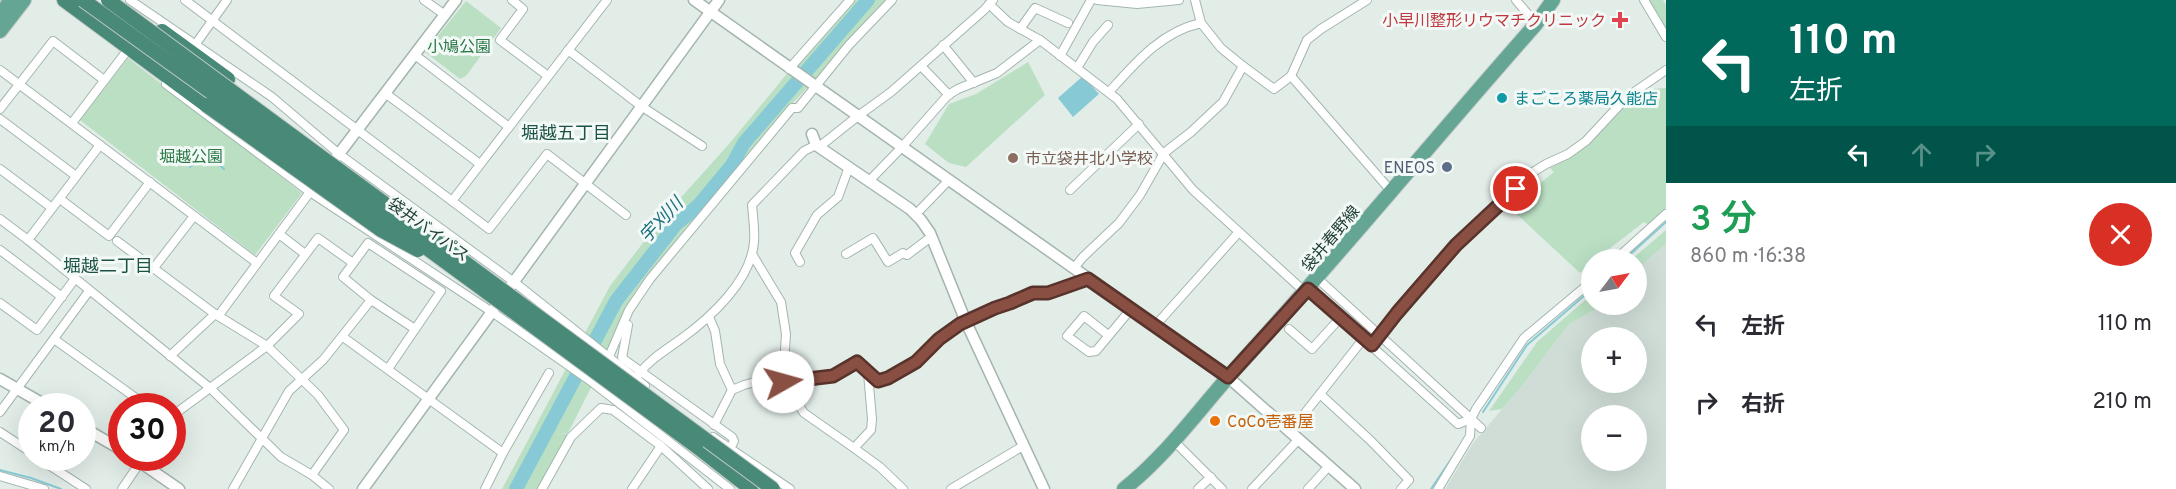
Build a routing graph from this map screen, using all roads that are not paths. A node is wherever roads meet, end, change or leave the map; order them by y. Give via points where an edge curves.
1 (11, 0) edge
2 (24, 0) edge
3 (64, 0) edge
4 (83, 0) edge
5 (108, 0) edge
6 (119, 0) edge
7 (130, 0) edge
8 (185, 0) edge
9 (227, 0) edge
10 (424, 0) edge
11 (456, 0) edge
12 (512, 0) edge
13 (694, 0) edge
14 (719, 0) edge
15 (850, 0) edge
16 (892, 0) edge
17 (1091, 0) edge
18 (1097, 0) edge
19 (1179, 0) edge
20 (1195, 0) edge
21 (1367, 0) edge
22 (1516, 0) edge
23 (1553, 0) edge
24 (1644, 0) edge
25 (603, 1) edge
26 (991, 2) edge
27 (709, 13) junction
28 (0, 15) edge
29 (445, 15) junction
30 (213, 20) junction
31 (1068, 23) dead end
32 (1202, 23) junction
33 (1536, 24) junction
34 (1108, 25) dead end
35 (1020, 29) junction
36 (0, 31) edge
37 (107, 32) junction
38 (1666, 37) edge
39 (1040, 40) junction
40 (195, 45) junction
41 (943, 45) junction
42 (568, 50) junction
43 (126, 52) junction
44 (415, 55) junction
45 (1060, 56) junction
46 (921, 66) junction
47 (1243, 66) junction
48 (1077, 68) junction
49 (791, 69) junction
50 (0, 70) edge
51 (1666, 70) edge
52 (1290, 75) junction
53 (548, 76) junction
54 (104, 80) junction
55 (974, 83) junction
56 (19, 84) junction
57 (815, 87) junction
58 (1109, 92) junction
59 (385, 93) junction
60 (949, 95) junction
61 (641, 106) junction
62 (0, 109) edge
63 (858, 116) junction
64 (0, 118) edge
65 (72, 123) junction
66 (1139, 124) junction
67 (509, 127) junction
68 (357, 129) junction
69 (812, 134) dead end
70 (100, 145) junction
71 (702, 146) dead end
72 (818, 146) junction
73 (902, 147) junction
74 (1164, 153) junction
75 (339, 154) junction
76 (480, 164) junction
77 (849, 167) junction
78 (0, 169) edge
79 (76, 176) junction
80 (949, 180) junction
81 (869, 181) junction
82 (150, 182) junction
83 (586, 183) junction
84 (1070, 190) dead end
85 (1391, 191) junction
86 (310, 192) junction
87 (60, 198) junction
88 (452, 201) junction
89 (52, 208) junction
90 (626, 214) dead end
91 (916, 214) junction
92 (1666, 214) edge
93 (194, 216) junction
94 (0, 219) edge
95 (1238, 233) junction
96 (279, 234) junction
97 (931, 237) junction
98 (28, 240) junction
99 (117, 241) dead end
100 (1627, 249) edge
101 (0, 250) edge
102 (305, 254) junction
103 (752, 254) junction
104 (846, 254) dead end
105 (257, 262) junction
106 (800, 262) dead end
107 (353, 263) junction
108 (1074, 268) junction
109 (153, 269) junction
110 (1088, 279) junction
111 (75, 280) junction
112 (514, 282) junction
113 (1310, 287) junction
114 (1581, 290) edge
115 (89, 291) junction
116 (62, 297) junction
117 (371, 300) junction
118 (0, 303) edge
119 (517, 307) junction
120 (1131, 309) junction
121 (629, 310) junction
122 (492, 312) junction
123 (217, 315) junction
124 (709, 317) junction
125 (1340, 318) junction
126 (966, 322) junction
127 (1155, 326) junction
128 (415, 329) junction
129 (1289, 329) dead end
130 (1108, 335) junction
131 (1380, 336) junction
132 (343, 337) junction
133 (1364, 338) junction
134 (54, 339) junction
135 (1372, 345) junction
136 (267, 346) junction
137 (170, 356) junction
138 (608, 359) junction
139 (388, 369) junction
140 (549, 373) dead end
141 (640, 373) junction
142 (868, 373) junction
143 (1423, 375) junction
144 (1228, 377) junction
145 (302, 379) junction
146 (782, 379) junction
147 (0, 380) edge
148 (1415, 385) junction
149 (210, 388) junction
150 (17, 389) junction
151 (732, 390) junction
152 (24, 393) edge
153 (129, 393) edge
154 (1320, 394) junction
155 (430, 399) junction
156 (186, 406) edge
157 (0, 412) edge
158 (1471, 419) junction
159 (714, 425) junction
160 (1481, 428) dead end
161 (0, 432) edge
162 (1294, 435) junction
163 (262, 440) junction
164 (1174, 441) junction
165 (18, 444) edge
166 (661, 446) junction
167 (1023, 446) junction
168 (854, 448) junction
169 (730, 449) junction
170 (503, 453) junction
171 (1329, 466) junction
172 (58, 471) edge
173 (132, 471) edge
174 (155, 471) edge
175 (312, 475) junction
176 (0, 476) edge
177 (1211, 477) junction
178 (702, 487) edge
179 (44, 489) edge
180 (86, 489) edge
181 (122, 489) edge
182 (179, 489) edge
183 (233, 489) edge
184 (328, 489) edge
185 (363, 489) edge
186 (485, 489) edge
187 (542, 489) edge
188 (632, 489) edge
189 (730, 489) edge
190 (751, 489) edge
191 (773, 489) edge
192 (790, 489) edge
193 (903, 489) edge
194 (951, 489) edge
195 (1044, 489) edge
196 (1124, 489) edge
197 (1198, 489) edge
198 (1222, 489) edge
199 (1252, 489) edge
200 (1308, 489) edge
201 (1355, 489) edge
202 (1401, 489) edge
203 (1438, 489) edge

1 - 28 main road
2 - 36 main road
3 - 37 highway
4 - 119 highway, 袋井バイパス, bridge
5 - 119 highway, 袋井バイパス, bridge
6 - 119 highway, bridge via 381,190 501,284
7 - 40 street
8 - 30 street
9 - 30 street
10 - 29 street
11 - 29 street
12 - 53 street via 523,9 500,40
13 - 27 street
14 - 27 street
15 - 49 street
16 - 57 street
17 - 45 street
18 - 19 street via 1137,4
20 - 32 street
21 - 52 street via 1307,40
22 - 33 street
23 - 33 main road, 袋井春野線
24 - 38 street
25 - 42 street
26 - 35 street via 1008,22
26 - 41 street
27 - 49 street
27 - 61 street
29 - 44 street
30 - 40 street
30 - 68 street
31 - 35 street via 1035,8
32 - 47 street via 1221,48
32 - 58 street via 1172,34 1144,53
33 - 85 main road, 袋井春野線
34 - 48 street
35 - 39 street
37 - 43 street
37 - 119 highway, bridge via 381,230 436,260 480,291
39 - 45 street
39 - 55 street via 997,73
40 - 75 street via 272,98
41 - 46 street
41 - 55 street
42 - 53 street
42 - 61 street
43 - 54 street
43 - 86 street
44 - 59 street
44 - 67 street
45 - 48 street
46 - 60 street
46 - 63 street
47 - 52 street via 1274,89
47 - 74 street via 1223,102
48 - 58 street
49 - 57 street
50 - 56 street
51 - 131 street via 1627,97 1586,141 1530,174 1456,245
52 - 85 street
53 - 67 street
54 - 56 street via 53,41
54 - 65 street
55 - 60 street
56 - 62 street
56 - 65 street
57 - 63 street
57 - 121 street via 798,108 792,108 650,279
58 - 66 street
59 - 68 street
59 - 76 street
60 - 73 street
61 - 71 street
61 - 83 street
63 - 72 street
63 - 73 street
64 - 79 street
65 - 70 street
66 - 74 street
66 - 84 street
67 - 76 street
68 - 75 street
68 - 88 street
69 - 72 street
70 - 79 street
70 - 82 street
72 - 77 street
72 - 103 street via 804,151 752,205
73 - 80 street
73 - 81 street
74 - 95 street via 1193,190
74 - 108 street via 1119,223
75 - 86 street
75 - 112 street
76 - 88 street
77 - 81 street
77 - 106 street via 838,197 817,215 795,253
78 - 89 street
79 - 87 street
80 - 91 street
80 - 108 street
81 - 91 street
82 - 87 street via 108,236
82 - 93 street
83 - 88 street via 547,154 489,229
83 - 90 street
83 - 112 street
85 - 113 main road, 袋井春野線
86 - 96 street
86 - 122 street
87 - 89 street
89 - 98 street
91 - 97 street
92 - 100 street
93 - 105 street
93 - 109 street
94 - 98 street
95 - 113 street
95 - 127 street
96 - 102 street
96 - 105 street
97 - 104 street via 907,255 888,262 873,238
97 - 126 street
98 - 111 street
99 - 109 street
101 - 116 street
102 - 107 street via 318,238
102 - 136 street via 274,296 299,314
103 - 124 street via 739,281
103 - 146 street via 781,302 786,334
105 - 123 street
107 - 117 street via 343,277
107 - 128 street via 368,243 441,291
108 - 110 street
109 - 123 street
110 - 120 street
110 - 126 street via 1048,293 1033,293
111 - 115 street
111 - 116 street
112 - 122 street
112 - 138 street
113 - 125 street
113 - 131 street
113 - 144 main road, 袋井春野線
114 - 158 street via 1524,338
115 - 134 street
115 - 137 street
116 - 118 street via 37,330
117 - 128 street
117 - 132 street
119 - 190 highway, 袋井バイパス, bridge
119 - 191 highway, 袋井バイパス, bridge
120 - 127 street
120 - 130 street
121 - 138 street
121 - 141 street via 622,358
122 - 155 street
122 - 189 street via 592,382
123 - 136 street
123 - 137 street
124 - 141 street via 646,364
124 - 151 street via 720,364
125 - 129 street via 1312,350
125 - 133 street
126 - 142 street via 939,339 916,362 888,378 878,381
126 - 167 street
127 - 144 street
128 - 139 street
130 - 130 street via 1096,351 1089,352 1067,336 1084,316
131 - 135 street
131 - 143 street
132 - 139 street
132 - 145 street
133 - 135 street
133 - 154 street
134 - 150 street
134 - 153 street
135 - 148 street
136 - 145 street
136 - 149 street
137 - 149 street
138 - 169 street
139 - 155 street
140 - 170 street
141 - 159 street
142 - 146 street via 857,362 833,376
142 - 168 street via 870,430
143 - 148 street
143 - 158 street
144 - 162 street
144 - 164 main road, 袋井春野線
145 - 163 street via 289,391
145 - 175 street via 344,429
146 - 151 street
146 - 168 street via 804,413
147 - 150 street
148 - 158 street via 1458,424
149 - 156 street
149 - 163 street
150 - 152 street
150 - 157 street
151 - 159 street
154 - 162 street
154 - 202 street via 1409,480
155 - 170 street
155 - 185 street
158 - 160 street
158 - 203 street via 1470,436
159 - 169 street via 732,438
161 - 165 street
162 - 171 street
162 - 199 street
163 - 175 street via 281,457
163 - 183 street
164 - 177 street
164 - 196 main road, 袋井春野線
166 - 178 street
166 - 187 street via 613,410 601,408 571,437
166 - 188 street
167 - 194 street
167 - 195 street
168 - 193 street
169 - 192 street
170 - 186 street
171 - 200 street
171 - 201 street
172 - 180 street
173 - 181 street
174 - 182 street
175 - 184 street
176 - 179 street
177 - 197 street
177 - 198 street

